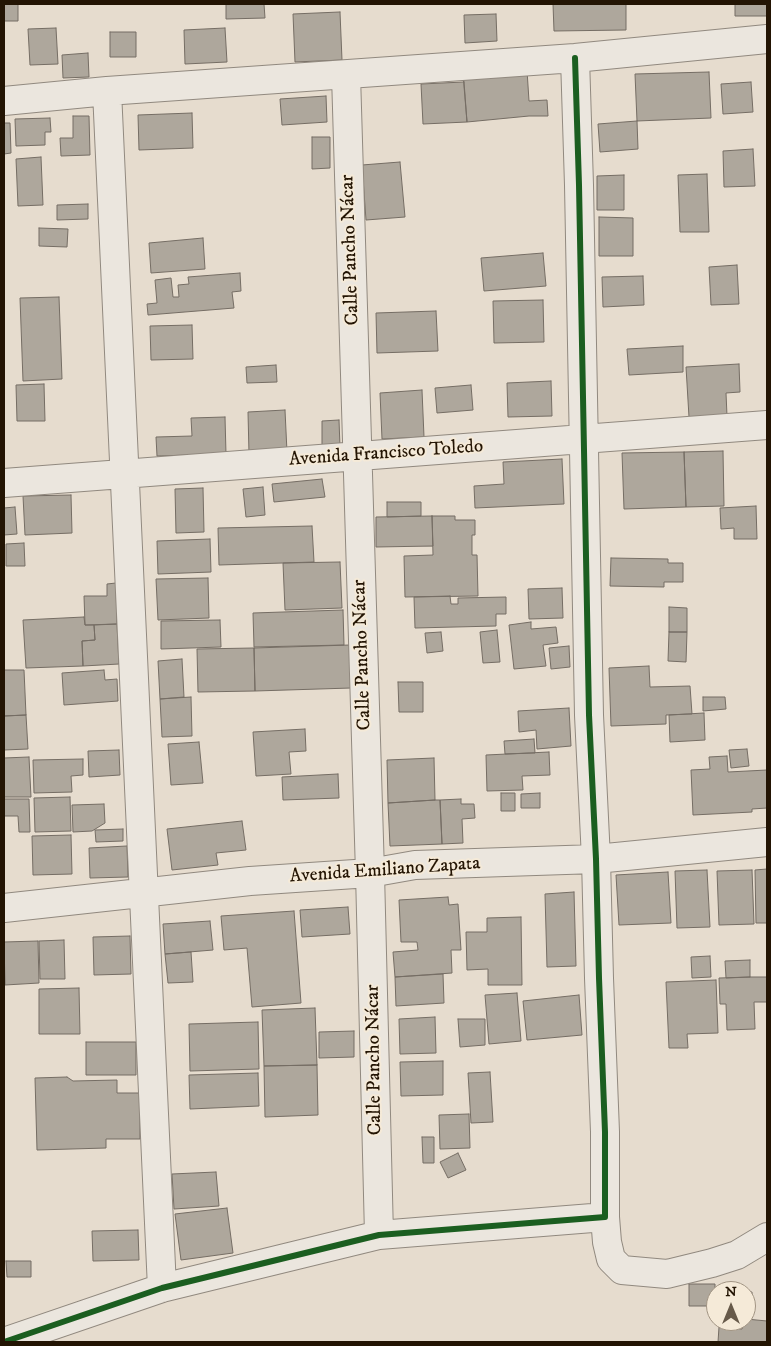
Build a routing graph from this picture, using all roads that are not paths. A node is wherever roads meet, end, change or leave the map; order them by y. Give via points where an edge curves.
1 (767, 39) edge
2 (575, 58) junction
3 (346, 75) junction
4 (107, 92) junction
5 (4, 101) edge
6 (767, 425) edge
7 (584, 439) junction
8 (357, 456) junction
9 (124, 474) junction
10 (4, 483) edge
11 (767, 842) edge
12 (596, 859) junction
13 (370, 873) junction
14 (144, 893) junction
15 (4, 908) edge
16 (606, 1217) junction
17 (379, 1235) junction
18 (767, 1237) edge
19 (162, 1288) junction
20 (4, 1342) edge

1 - 2 street
2 - 3 street
2 - 7 street
3 - 4 street
3 - 8 street, Calle Pancho Nácar
4 - 5 street
4 - 9 street
6 - 7 street, Avenida Francisco Toledo
7 - 8 street, Avenida Francisco Toledo
7 - 12 street via 589,715
8 - 9 street, Avenida Francisco Toledo
8 - 13 street, Calle Pancho Nácar
9 - 10 street, Avenida Francisco Toledo
9 - 14 street
11 - 12 street, Avenida Emiliano Zapata
12 - 13 street, Avenida Emiliano Zapata via 414,865
12 - 16 street
13 - 14 street, Avenida Emiliano Zapata via 250,880
13 - 17 street, Calle Pancho Nácar
14 - 15 street, Avenida Emiliano Zapata
14 - 19 street
16 - 17 street
16 - 18 street via 606,1242 612,1259 622,1270 667,1274 736,1255
17 - 19 street
19 - 20 street

